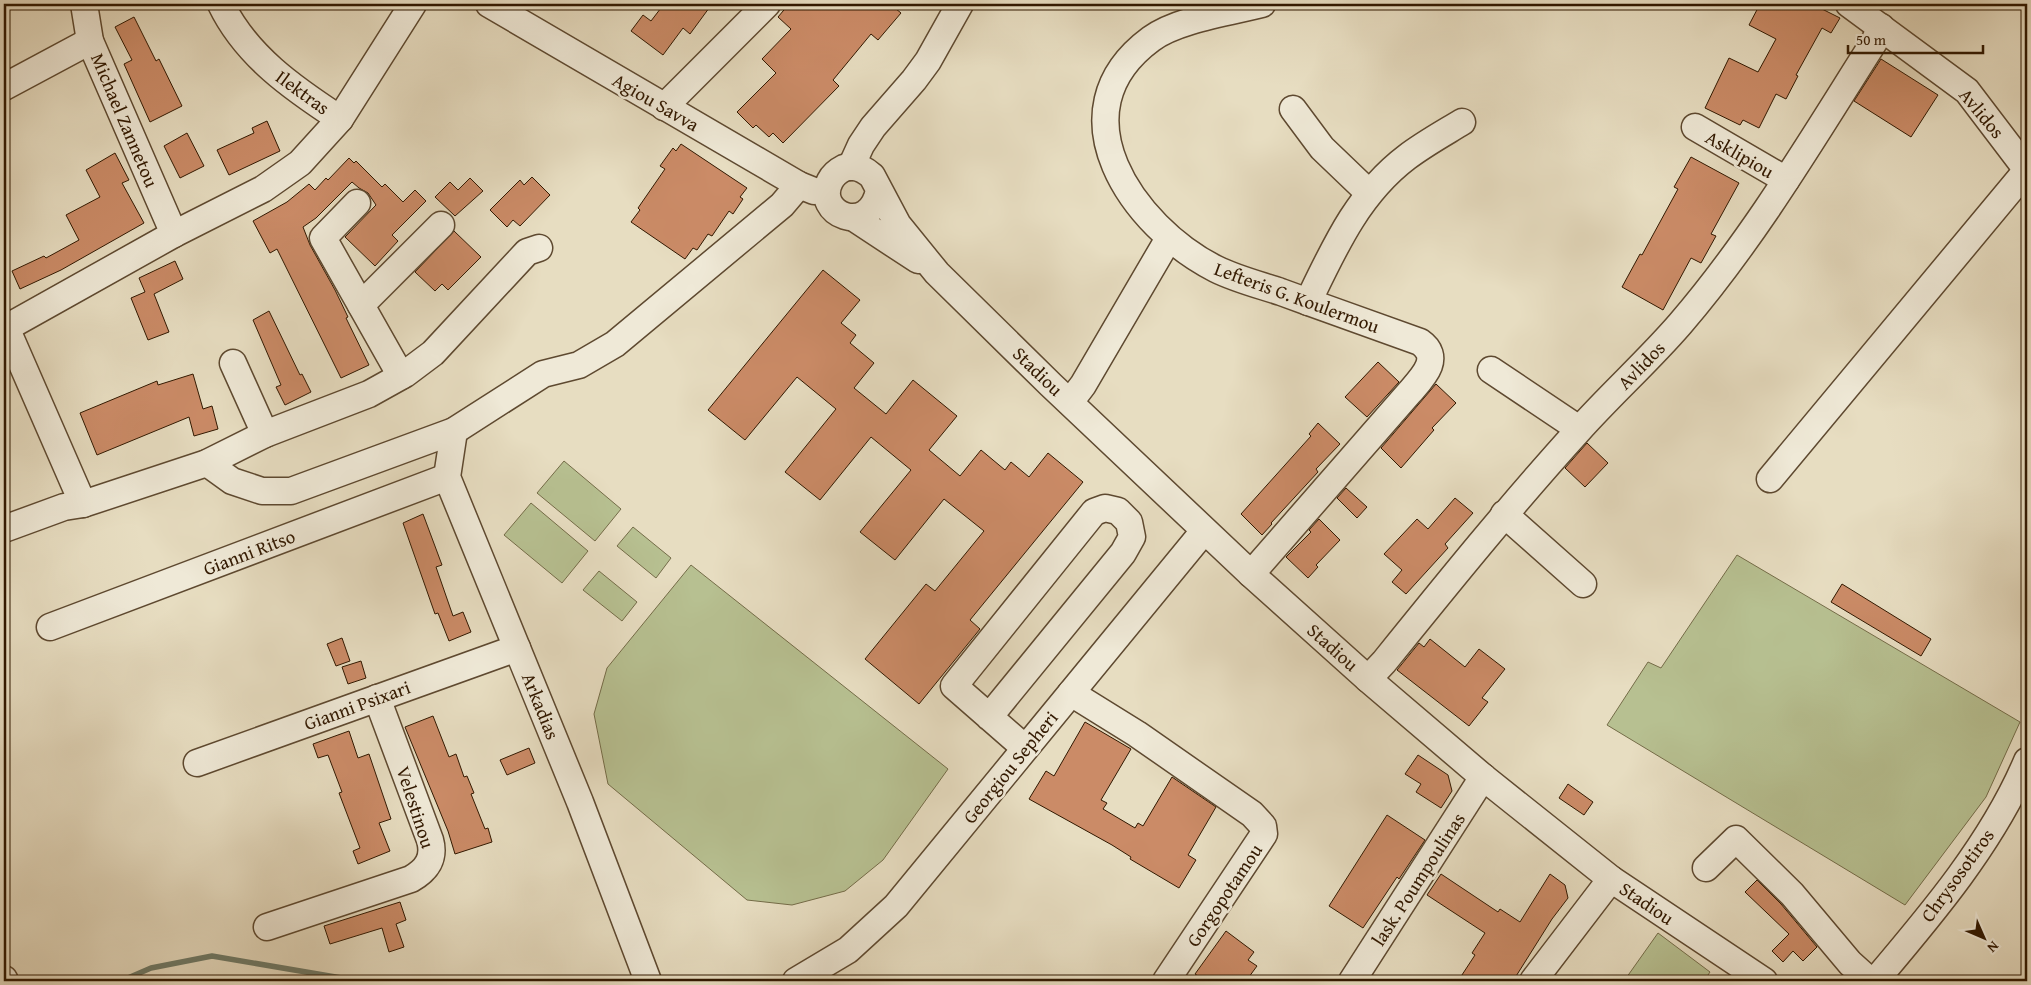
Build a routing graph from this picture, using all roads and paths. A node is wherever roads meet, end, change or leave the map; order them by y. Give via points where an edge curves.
1 (84, 4) edge
2 (221, 4) edge
3 (413, 4) edge
4 (488, 4) edge
5 (767, 4) edge
6 (960, 4) edge
7 (1262, 4) edge
8 (1849, 4) edge
9 (1881, 27) junction
10 (90, 41) junction
11 (4, 87) edge
12 (664, 107) junction
13 (1293, 109) dead end
14 (340, 119) junction
15 (1462, 122) dead end
16 (1695, 127) dead end
17 (851, 167) junction
18 (2027, 170) edge
19 (1786, 180) junction
20 (799, 185) junction
21 (879, 190) junction
22 (1369, 193) junction
23 (827, 195) junction
24 (357, 203) dead end
25 (854, 218) junction
26 (441, 225) dead end
27 (174, 234) junction
28 (1169, 238) junction
29 (539, 248) dead end
30 (937, 273) junction
31 (1308, 302) junction
32 (360, 305) junction
33 (5, 325) edge
34 (234, 363) dead end
35 (1491, 370) dead end
36 (401, 376) junction
37 (1070, 402) junction
38 (1580, 429) junction
39 (454, 430) junction
40 (265, 434) junction
41 (207, 463) junction
42 (447, 477) junction
43 (1770, 479) dead end
44 (82, 504) junction
45 (1504, 514) junction
46 (4, 529) edge
47 (1204, 531) junction
48 (1251, 574) junction
49 (1583, 584) dead end
50 (50, 627) dead end
51 (517, 648) junction
52 (1368, 679) junction
53 (1070, 693) junction
54 (377, 698) junction
55 (989, 717) junction
56 (1026, 748) junction
57 (2027, 762) edge
58 (197, 763) dead end
59 (1484, 777) junction
60 (1706, 868) dead end
61 (1611, 879) junction
62 (268, 926) dead end
63 (648, 981) edge
64 (796, 981) edge
65 (1166, 981) edge
66 (1352, 981) edge
67 (1533, 981) edge
68 (1764, 981) edge
69 (1870, 981) edge
70 (1875, 981) edge

1 - 10 street, Michael Zannetou
2 - 14 street, Ilektras via 240,34 274,71
3 - 14 street, Ilektras
4 - 12 street, Agiou Savva
5 - 12 street
6 - 17 street via 928,61 873,127
7 - 28 street, Lefteris G. Koulermou via 1176,26 1152,38 1133,54 1110,90 1105,109 1106,141 1119,174 1149,218
8 - 9 street, Avlidos
9 - 18 street, Avlidos via 1967,91
9 - 19 street, Avlidos
10 - 11 street
10 - 27 street, Michael Zannetou
12 - 20 street, Agiou Savva
13 - 22 street via 1322,148
14 - 27 street via 300,163 263,189
15 - 22 street via 1406,157
16 - 19 street, Asklipiou
17 - 21 street via 866,171
17 - 23 street via 836,172
18 - 43 street, Avlidos
19 - 38 street, Avlidos via 1680,325
20 - 23 street, Agiou Savva
20 - 39 street via 782,205 615,344 579,365 542,374
21 - 25 street via 874,206
21 - 30 street, Stadiou via 898,225
22 - 31 street via 1351,218
23 - 25 street via 839,214
24 - 32 street via 323,238
25 - 30 street, Stadiou
26 - 32 street
27 - 33 street
28 - 31 street, Lefteris G. Koulermou via 1217,269
28 - 37 street
29 - 36 street via 527,252 432,353
30 - 37 street, Stadiou
31 - 48 street, Lefteris G. Koulermou via 1420,342 1429,352 1429,364 1409,393
32 - 36 street
33 - 44 street
34 - 40 street
35 - 38 street
36 - 40 street via 369,394
37 - 47 street, Stadiou
38 - 45 street, Avlidos
39 - 41 street via 291,491 262,491 232,481
39 - 42 street
40 - 41 street
41 - 44 street
42 - 50 street, Gianni Ritso
42 - 51 street, Arkadias
44 - 46 street via 64,507
45 - 49 street
45 - 52 street, Avlidos
47 - 48 street, Stadiou
47 - 53 street, Georgiou Sepheri
48 - 52 street, Stadiou
51 - 54 street, Gianni Psixari
51 - 63 street, Arkadias
52 - 59 street, Stadiou
53 - 56 street, Georgiou Sepheri
53 - 65 street, Gorgopotamou via 1137,734 1252,814 1263,826 1264,834
54 - 58 street, Gianni Psixari
54 - 62 street, Velestinou via 430,840 432,852 428,864 411,879
55 - 55 street via 954,686 1094,512 1105,508 1118,511 1129,522 1132,537 1123,553
55 - 56 street
56 - 64 street, Georgiou Sepheri via 896,906 848,950
57 - 70 street, Chrysosotiros via 1981,846
59 - 61 street, Stadiou
59 - 66 street, lask. Poumpoulinas
60 - 69 street via 1736,839 1792,894 1850,963
61 - 67 street
61 - 68 street, Stadiou

